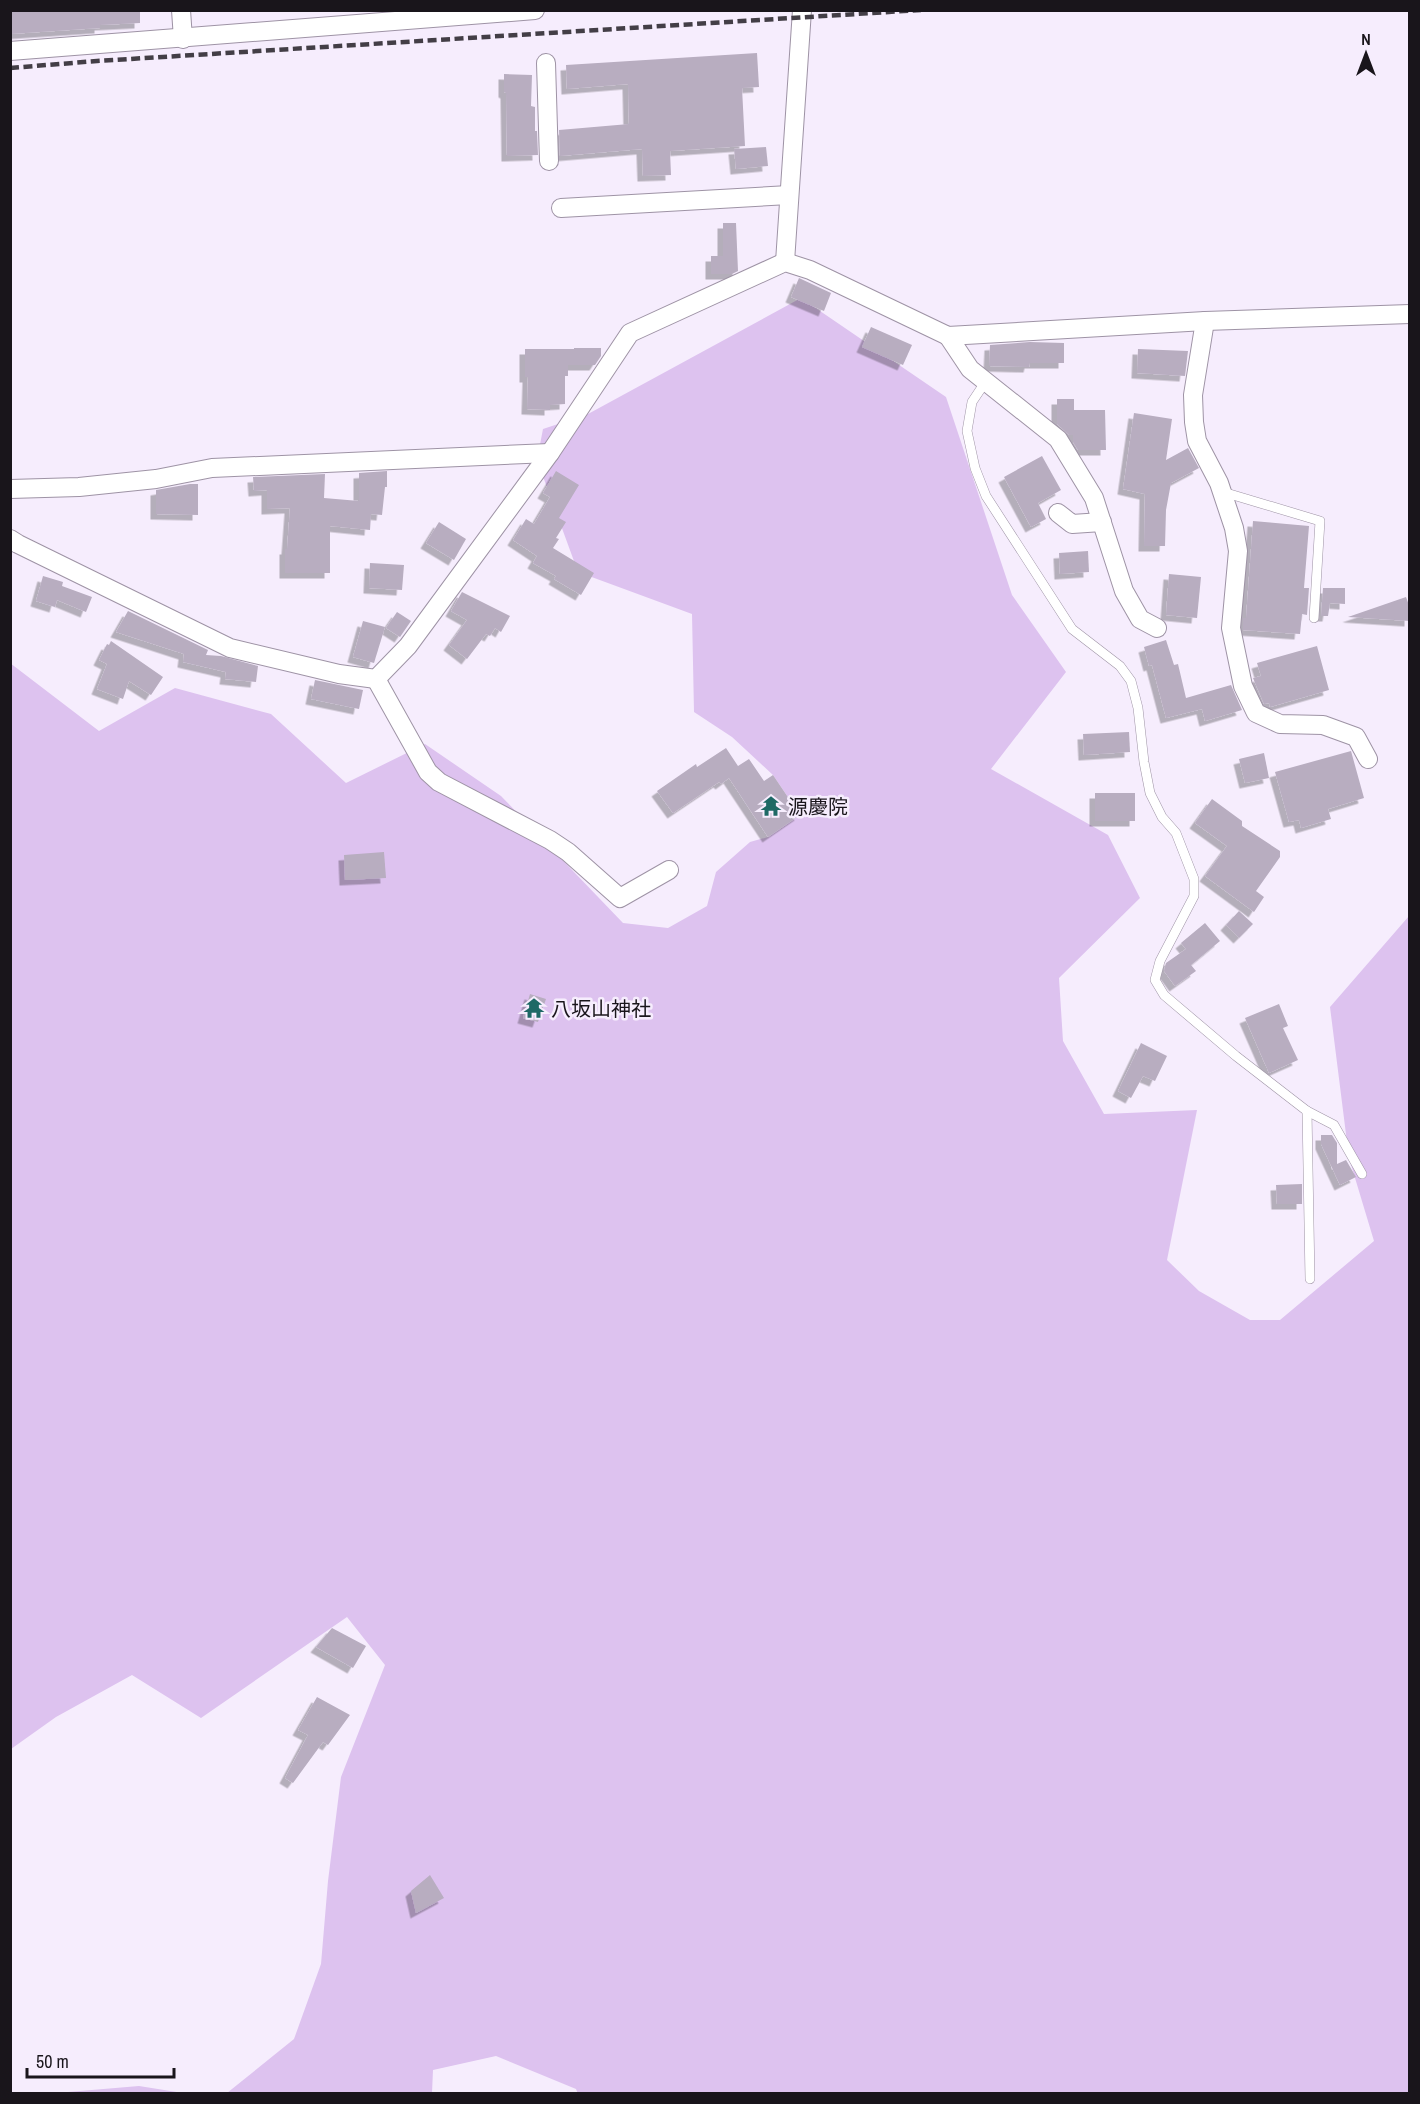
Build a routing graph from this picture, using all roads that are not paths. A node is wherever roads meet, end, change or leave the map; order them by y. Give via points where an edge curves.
1 (181, 10) edge
2 (535, 10) edge
3 (802, 10) edge
4 (490, 13) edge
5 (440, 14) edge
6 (289, 20) edge
7 (183, 39) junction
8 (10, 51) edge
9 (546, 63) dead end
10 (549, 161) dead end
11 (789, 195) junction
12 (561, 208) dead end
13 (785, 262) junction
14 (1410, 314) edge
15 (1205, 321) junction
16 (948, 336) junction
17 (986, 381) junction
18 (550, 453) junction
19 (10, 489) edge
20 (1223, 492) junction
21 (1058, 513) dead end
22 (1102, 522) junction
23 (10, 539) edge
24 (1314, 618) dead end
25 (1157, 628) dead end
26 (376, 679) junction
27 (1368, 759) dead end
28 (669, 870) dead end
29 (1307, 1111) junction
30 (1362, 1174) dead end
31 (1310, 1279) dead end

1 - 7 street
2 - 4 street
3 - 11 street
4 - 5 street
5 - 6 street
6 - 7 street
7 - 8 street
9 - 10 street
11 - 12 street
11 - 13 street
13 - 16 street via 810,270
13 - 18 street via 630,333
14 - 15 street
15 - 16 street
15 - 20 street via 1193,395 1194,422 1197,441
16 - 17 street via 970,369
17 - 22 street via 1058,439 1094,498
17 - 29 lane via 972,402 967,431 986,496 1072,629 1120,666 1131,681 1150,793 1162,817 1176,833 1194,879 1194,896 1160,961 1155,980 1164,995
18 - 19 street via 213,468 145,480
18 - 26 street via 408,646
20 - 24 lane via 1320,520
20 - 27 street via 1238,551 1231,628 1244,686 1256,713 1280,724 1323,725 1356,737
21 - 22 street via 1072,524
22 - 25 street via 1124,591 1140,619
23 - 26 street via 230,648
26 - 28 street via 428,772 439,782 550,840 620,898
29 - 30 lane via 1334,1125
29 - 31 lane

